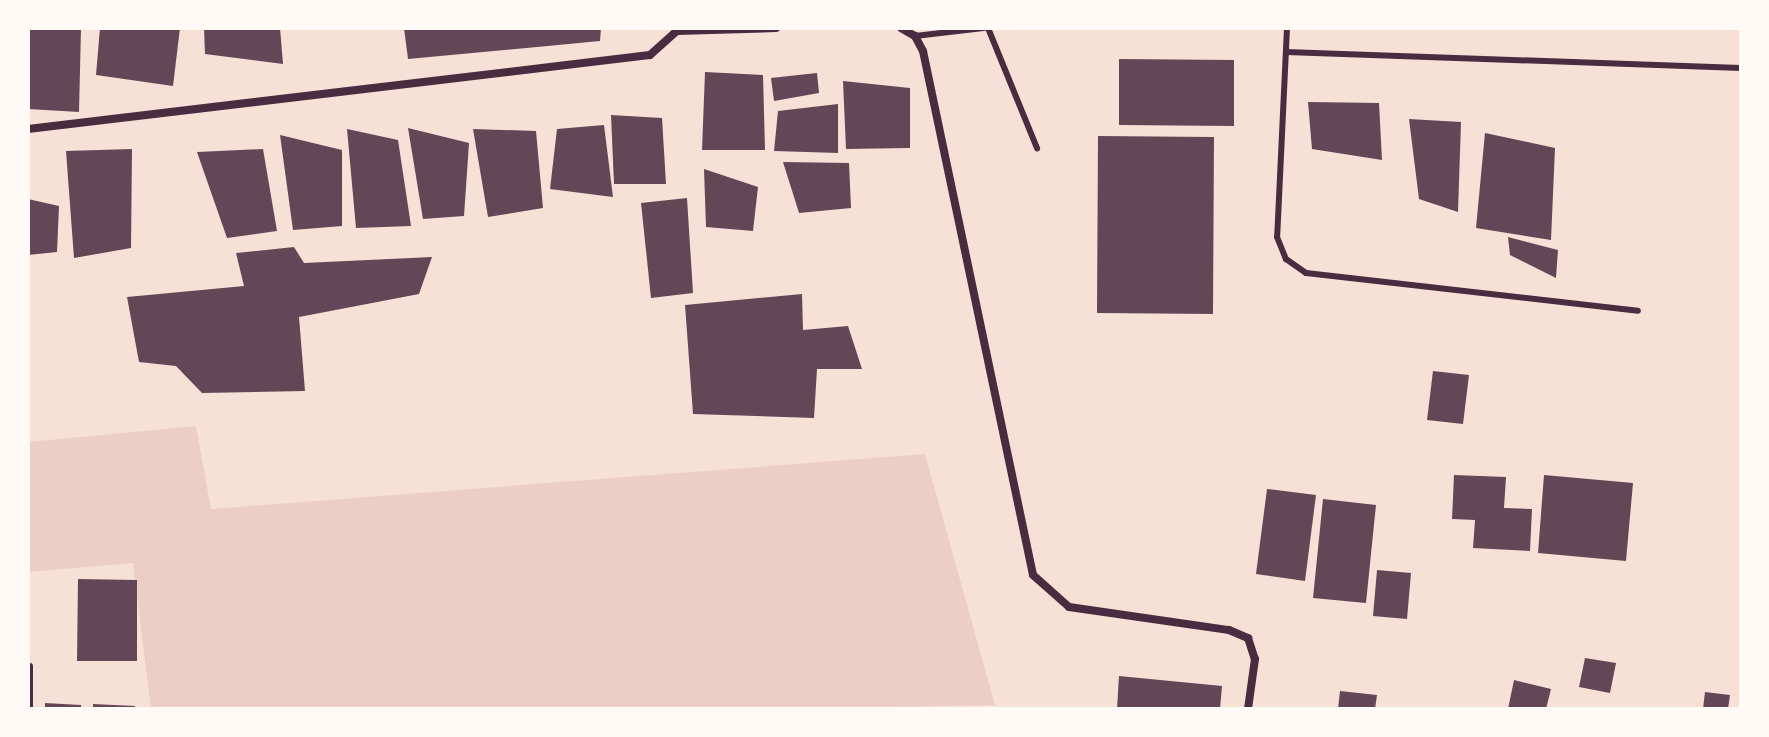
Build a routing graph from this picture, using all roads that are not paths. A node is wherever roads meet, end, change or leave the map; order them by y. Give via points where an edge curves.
1 (776, 28) edge
2 (901, 28) edge
3 (986, 28) edge
4 (1287, 28) edge
5 (677, 29) edge
6 (915, 36) junction
7 (1286, 52) junction
8 (1741, 68) edge
9 (28, 129) edge
10 (1037, 148) dead end
11 (1638, 311) dead end
12 (30, 666) dead end
13 (30, 709) edge
14 (1248, 709) edge

1 - 5 street
2 - 6 street
3 - 6 lane
3 - 10 lane
4 - 7 lane
5 - 9 street via 650,55
6 - 14 street via 923,51 1033,575 1069,607 1229,630 1248,638 1255,659
7 - 8 lane
7 - 11 lane via 1277,237 1286,259 1306,273
12 - 13 lane

